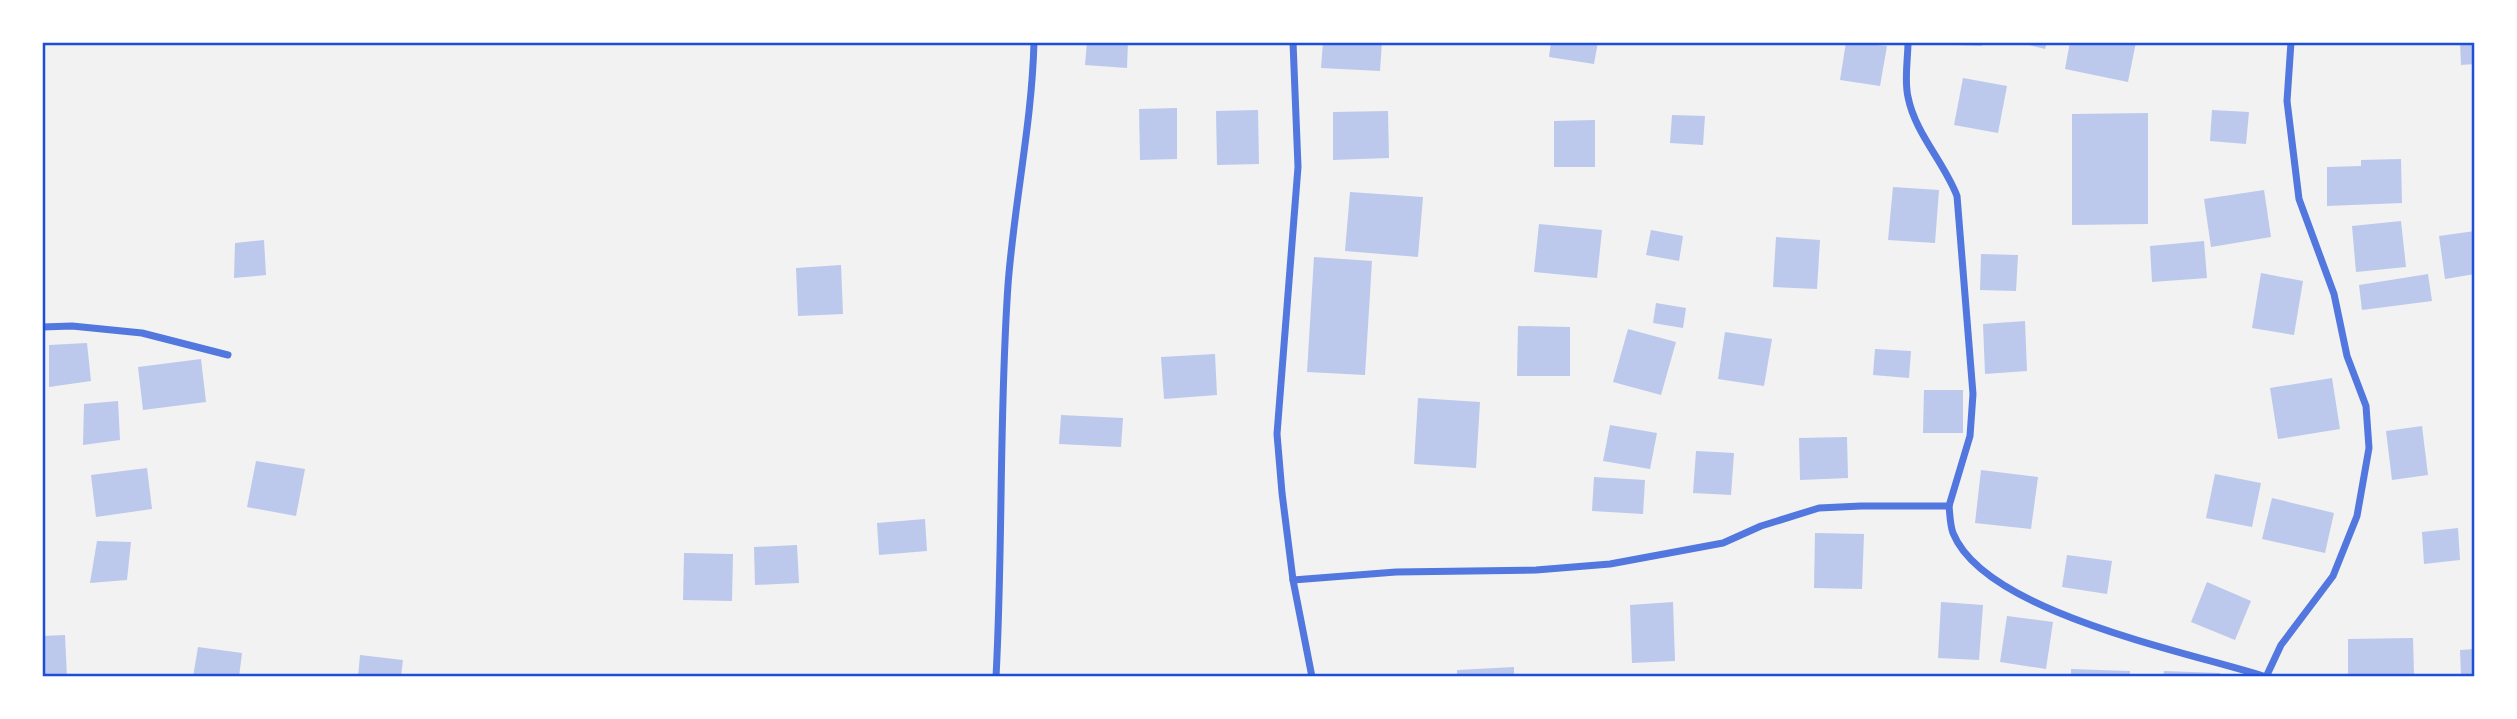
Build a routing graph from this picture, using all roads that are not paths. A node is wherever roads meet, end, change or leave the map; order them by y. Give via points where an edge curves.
1 (1034, 42) edge
2 (1293, 42) edge
3 (1908, 42) edge
4 (2291, 42) edge
5 (42, 327) edge
6 (228, 355) dead end
7 (1949, 506) junction
8 (1293, 580) junction
9 (996, 677) edge
10 (1312, 677) edge
11 (2266, 677) edge

1 - 9 street via 1008,284
2 - 8 street via 1298,167 1277,434
3 - 7 street via 1907,97 1957,196 1973,394 1970,436
4 - 11 street via 2287,102 2300,199 2366,406 2369,448 2357,516 2333,576 2281,645
5 - 6 street via 142,333
7 - 8 street via 1819,508 1723,543 1610,564
7 - 11 street via 1952,532 1965,553 1992,579 2040,604 2100,626
8 - 10 street

